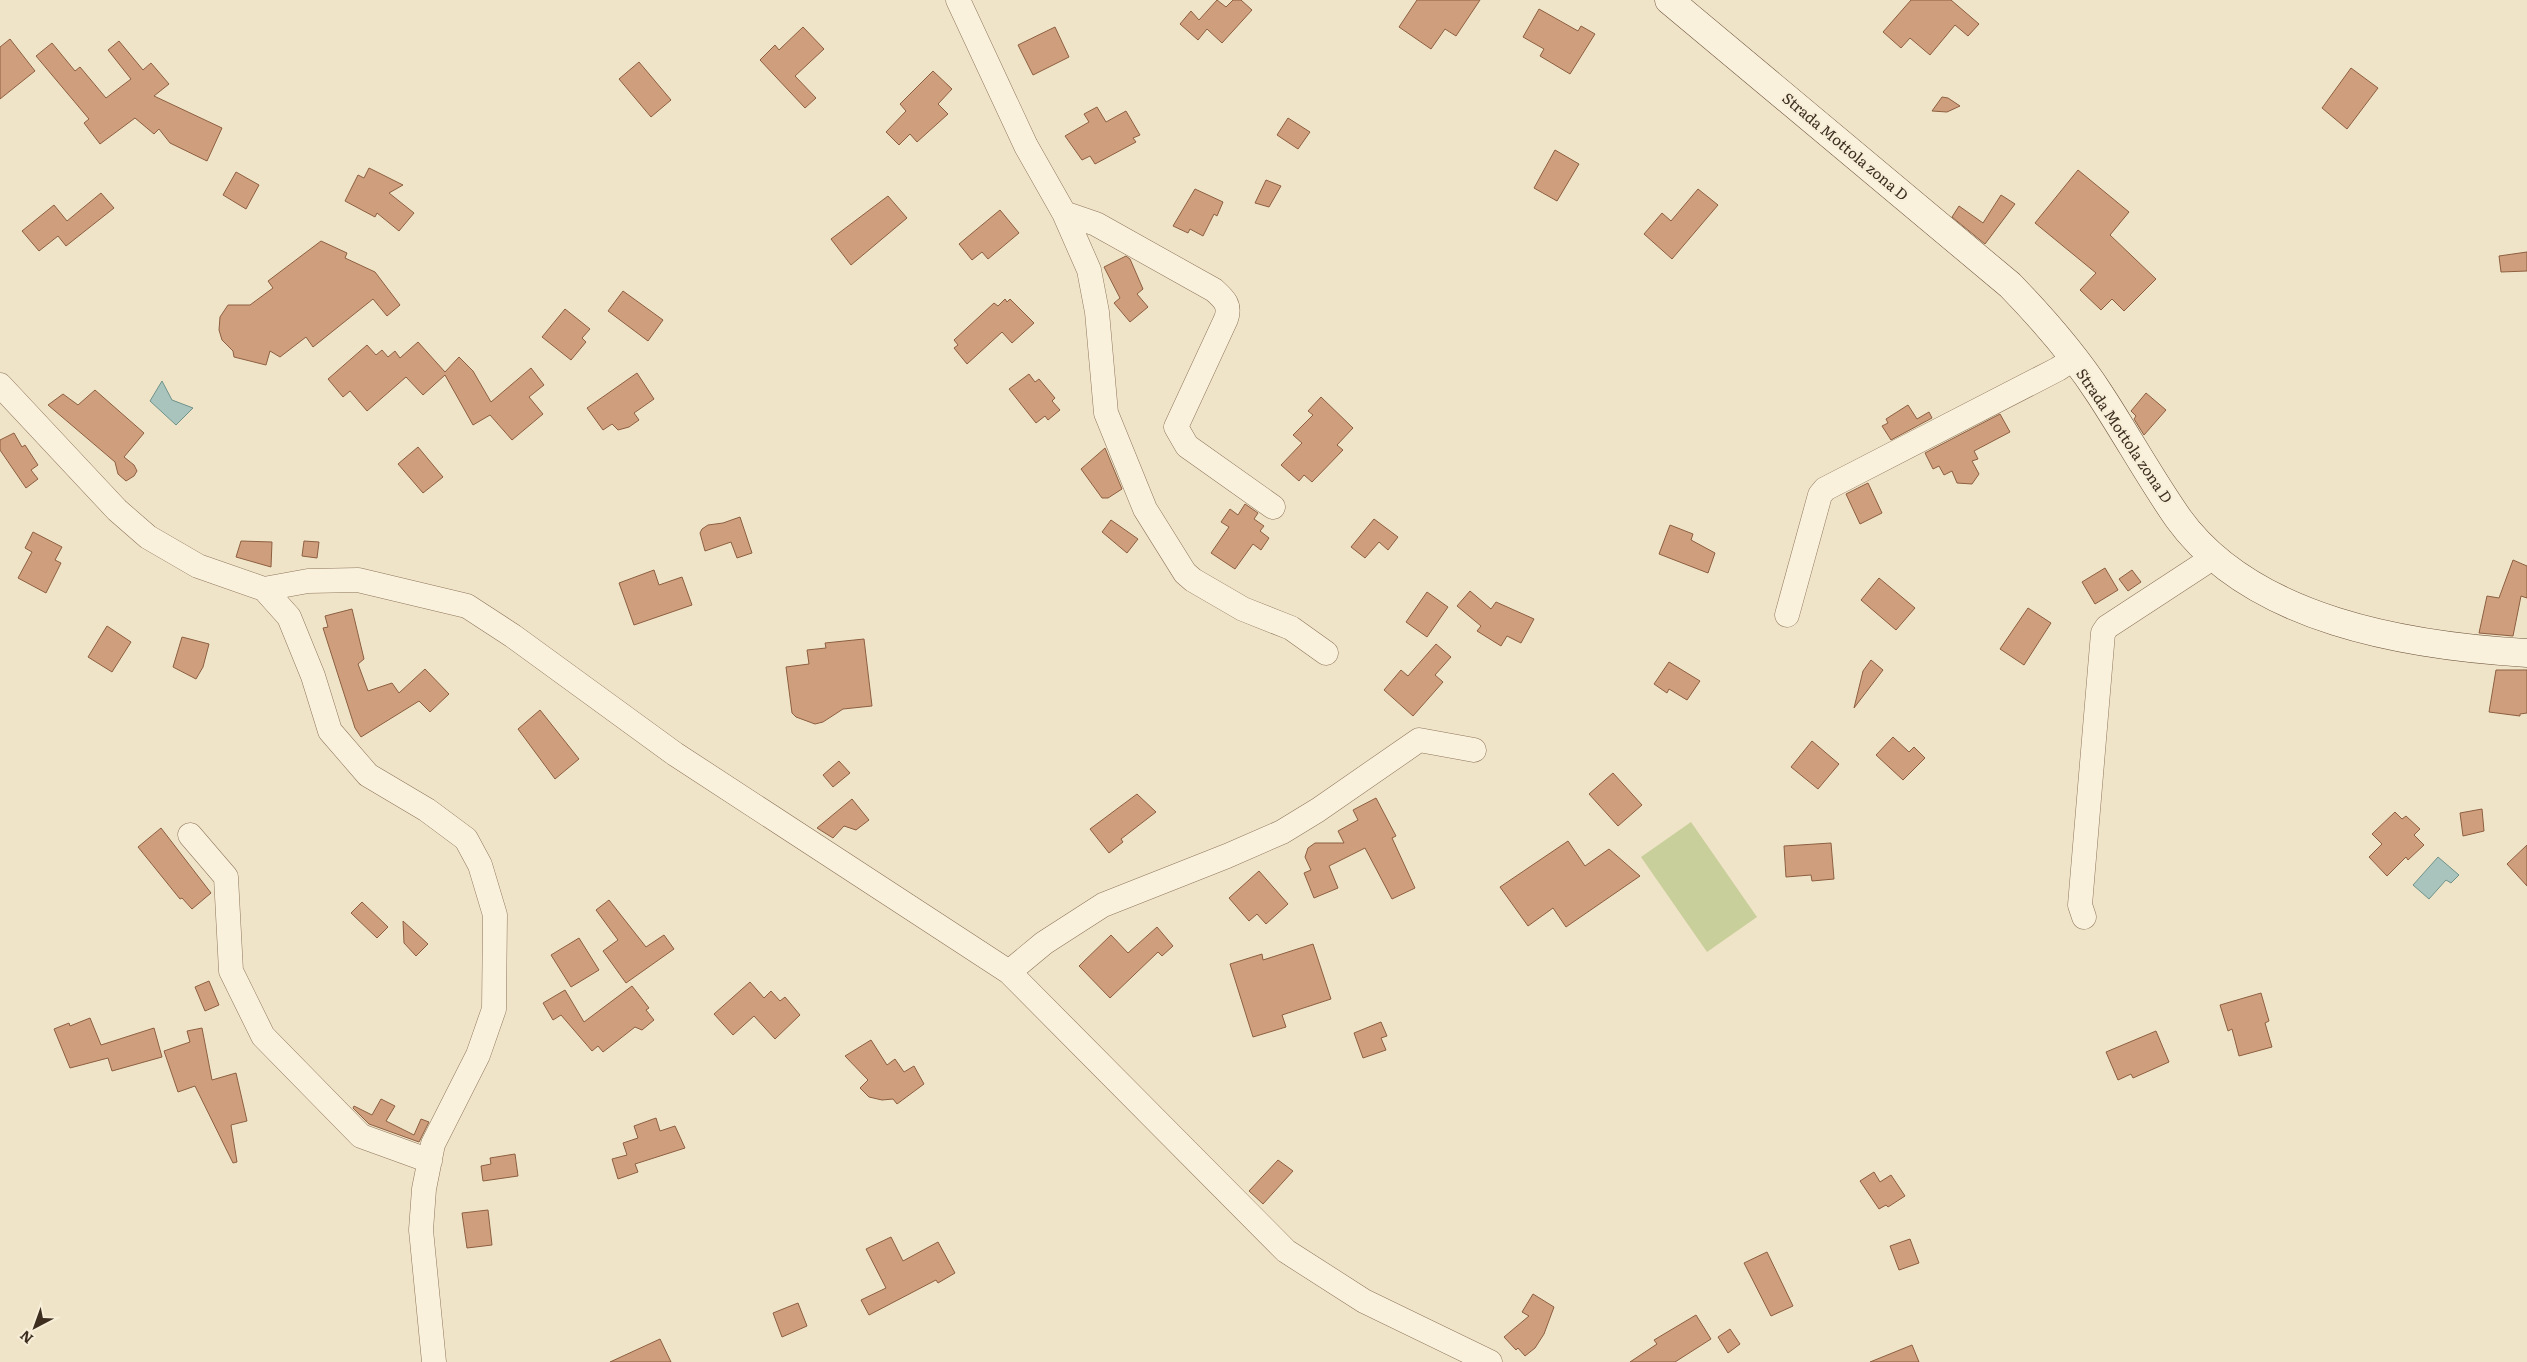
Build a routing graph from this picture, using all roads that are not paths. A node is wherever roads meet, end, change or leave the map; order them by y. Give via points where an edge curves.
1 (958, 0) edge
2 (1669, 0) edge
3 (1064, 213) junction
4 (2073, 359) junction
5 (0, 385) edge
6 (1273, 507) dead end
7 (2214, 557) junction
8 (264, 589) junction
9 (1787, 615) dead end
10 (1326, 653) dead end
11 (2527, 653) edge
12 (1474, 750) dead end
13 (190, 835) dead end
14 (2084, 917) dead end
15 (1009, 972) junction
16 (430, 1161) junction
17 (434, 1362) edge
18 (1490, 1362) edge

1 - 3 street via 1026,146
2 - 4 main road, Strada Mottola zona D via 2010,285
3 - 6 street via 1096,224 1214,290 1226,302 1229,311 1226,319 1176,427 1186,446
3 - 10 street via 1090,270 1106,413 1145,509 1185,573 1193,580 1243,609 1291,628
4 - 7 main road, Strada Mottola zona D via 2098,392 2179,519
4 - 9 street via 1825,489 1820,495
5 - 8 street via 117,510 148,537 198,566
7 - 11 main road, Strada Mottola zona D via 2238,576 2280,600 2333,621 2475,650
7 - 14 street via 2107,627 2103,633 2080,904
8 - 15 street via 308,581 358,580 467,606 675,754
8 - 16 street via 289,617 313,676 330,731 368,775 466,839 480,865 492,906 494,1009 478,1055 433,1144
12 - 15 street via 1419,740 1282,832 1103,904 1044,943
13 - 16 street via 226,877 231,971 263,1036 361,1136
15 - 18 street via 1286,1251 1364,1301
16 - 17 street via 421,1230

